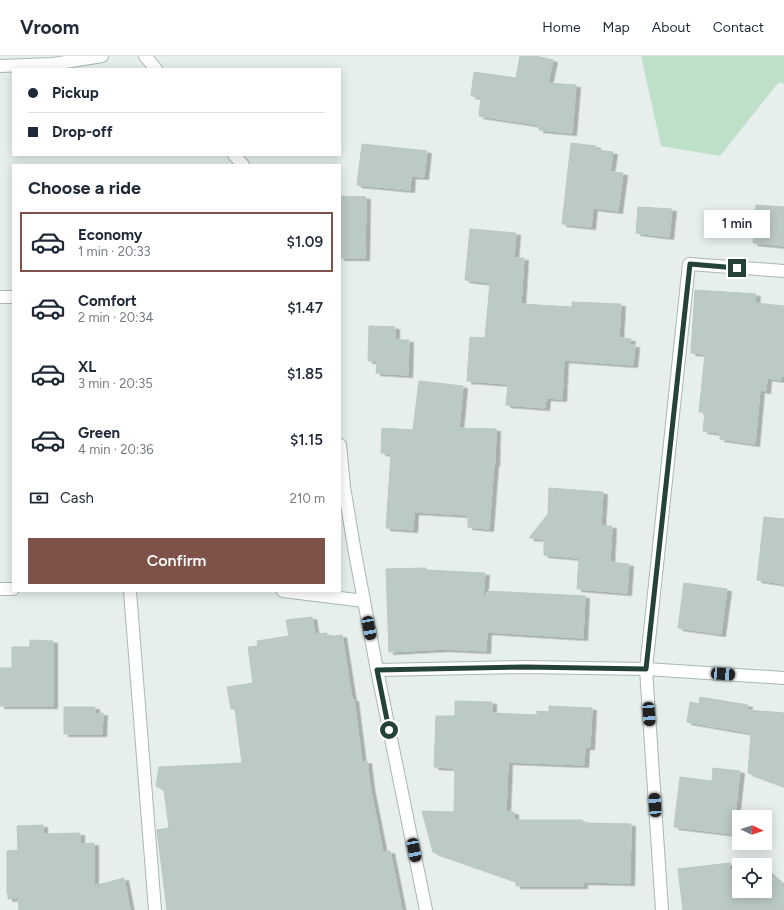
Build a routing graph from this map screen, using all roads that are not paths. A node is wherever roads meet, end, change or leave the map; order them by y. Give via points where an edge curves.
1 (102, 56) edge
2 (145, 56) edge
3 (0, 66) edge
4 (155, 68) edge
5 (235, 156) edge
6 (242, 164) edge
7 (784, 271) edge
8 (0, 297) edge
9 (12, 297) edge
10 (341, 456) edge
11 (0, 589) edge
12 (12, 589) edge
13 (130, 592) edge
14 (291, 592) edge
15 (364, 601) junction
16 (646, 669) junction
17 (377, 670) junction
18 (784, 678) edge
19 (155, 910) edge
20 (426, 910) edge
21 (662, 910) edge

1 - 3 street via 53,64
2 - 4 street
5 - 6 street
7 - 16 street via 690,264
8 - 9 street
10 - 15 street
11 - 12 street
13 - 19 street
14 - 15 street
15 - 17 street
16 - 17 street via 525,667
16 - 18 street
16 - 21 street
17 - 20 street

